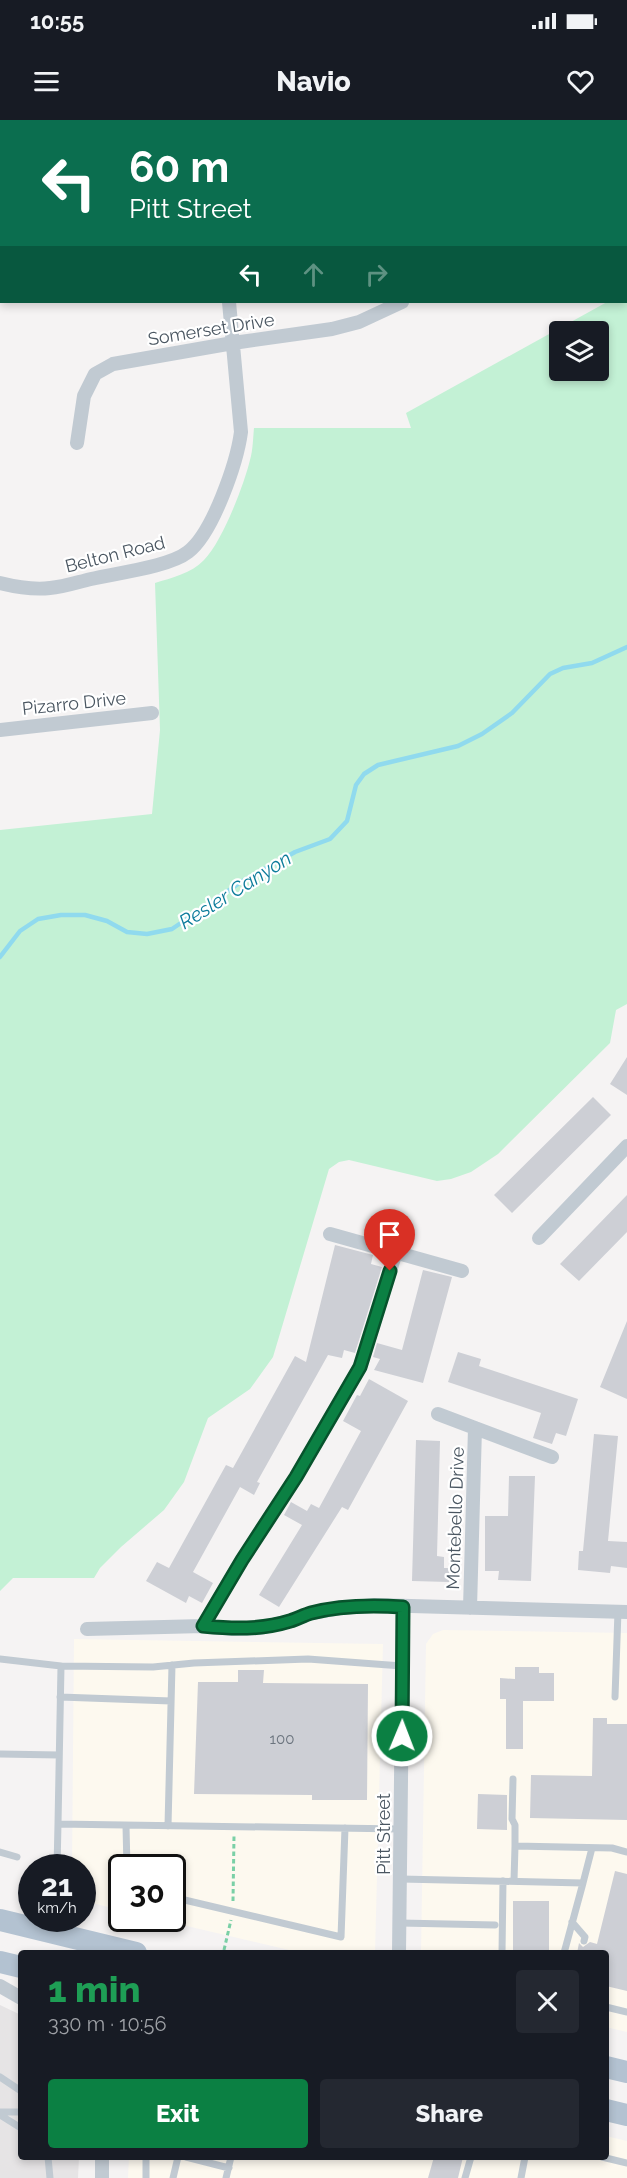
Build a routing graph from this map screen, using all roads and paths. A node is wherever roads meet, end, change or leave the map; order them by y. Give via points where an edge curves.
1 (229, 303) edge
2 (400, 303) edge
3 (233, 343) junction
4 (77, 443) dead end
5 (0, 584) edge
6 (152, 713) dead end
7 (0, 729) edge
8 (627, 1146) edge
9 (330, 1234) dead end
10 (539, 1238) dead end
11 (396, 1252) junction
12 (462, 1271) dead end
13 (438, 1414) dead end
14 (475, 1428) junction
15 (552, 1457) dead end
16 (403, 1607) junction
17 (470, 1608) junction
18 (622, 1612) edge
19 (203, 1626) junction
20 (87, 1629) dead end
21 (0, 1659) edge
22 (171, 1665) junction
23 (61, 1666) junction
24 (402, 1666) junction
25 (60, 1697) junction
26 (615, 1697) dead end
27 (171, 1701) junction
28 (0, 1754) edge
29 (59, 1755) junction
30 (513, 1779) dead end
31 (58, 1824) junction
32 (126, 1826) junction
33 (168, 1826) junction
34 (234, 1827) junction
35 (345, 1828) junction
36 (401, 1829) junction
37 (515, 1846) junction
38 (591, 1848) junction
39 (0, 1852) edge
40 (627, 1852) edge
41 (57, 1854) edge
42 (127, 1854) edge
43 (17, 1857) dead end
44 (401, 1879) junction
45 (503, 1881) junction
46 (514, 1881) junction
47 (583, 1883) junction
48 (186, 1900) edge
49 (233, 1911) junction
50 (0, 1920) edge
51 (572, 1922) junction
52 (400, 1923) junction
53 (495, 1924) dead end
54 (53, 1937) edge
55 (584, 1941) dead end
56 (120, 1950) edge
57 (224, 1950) dead end
58 (399, 1950) edge
59 (502, 1950) edge
60 (565, 1950) edge
61 (0, 1962) edge
62 (18, 1966) edge
63 (0, 1986) edge
64 (18, 1996) edge
65 (609, 2008) edge
66 (627, 2012) edge
67 (609, 2068) edge
68 (627, 2072) edge
69 (0, 2077) edge
70 (18, 2089) edge
71 (609, 2111) edge
72 (18, 2112) edge
73 (0, 2114) edge
74 (627, 2115) edge
75 (18, 2126) edge
76 (609, 2159) edge
77 (48, 2160) edge
78 (102, 2160) edge
79 (146, 2160) edge
80 (177, 2160) edge
81 (198, 2160) edge
82 (230, 2160) edge
83 (470, 2160) edge
84 (524, 2160) edge
85 (627, 2163) edge
86 (229, 2168) junction
87 (50, 2178) edge
88 (102, 2178) edge
89 (146, 2178) edge
90 (173, 2178) edge
91 (226, 2178) edge
92 (465, 2178) edge
93 (521, 2178) edge

1 - 3 street, Belton Road
2 - 3 street, Somerset Drive via 341,327
3 - 4 street, Somerset Drive via 112,364 95,374 84,396
3 - 5 street, Belton Road via 241,432 238,451 202,539 169,562 50,588
6 - 7 street, Pizarro Drive
8 - 10 street
9 - 11 street
11 - 12 street
11 - 19 street via 360,1367
13 - 14 street, Montebello Drive
14 - 15 street, Montebello Drive
14 - 17 street, Montebello Drive
16 - 17 street
16 - 19 street via 341,1608 260,1628
16 - 24 street, Pitt Street
17 - 18 street
18 - 26 lane
19 - 20 street
21 - 23 lane
22 - 23 lane
22 - 24 lane via 308,1659
22 - 27 lane
23 - 25 lane
24 - 36 street, Pitt Street
25 - 27 lane
25 - 29 lane
27 - 33 lane
28 - 29 lane
29 - 31 lane
30 - 37 lane
31 - 32 lane
31 - 41 lane
32 - 33 lane
32 - 42 lane
33 - 34 lane
34 - 35 lane
34 - 49 path
35 - 36 lane
35 - 49 lane via 341,1937
36 - 44 street, Pitt Street
37 - 38 lane
37 - 46 lane
38 - 40 lane
38 - 47 lane
39 - 43 lane
44 - 45 lane
44 - 52 street, Pitt Street
45 - 46 lane
45 - 59 lane
46 - 47 lane
47 - 51 lane
48 - 49 lane
49 - 57 path
50 - 54 main road
51 - 55 lane
51 - 60 lane
52 - 53 lane
52 - 58 street, Pitt Street
54 - 56 main road
61 - 62 main road
63 - 64 street
65 - 66 lane
67 - 68 main road
69 - 70 lane
71 - 74 main road
72 - 73 lane
73 - 75 lane
76 - 85 lane
77 - 87 lane
78 - 88 street
79 - 89 lane
80 - 90 lane
81 - 86 lane
82 - 86 lane
83 - 92 lane
84 - 93 lane
86 - 91 lane

